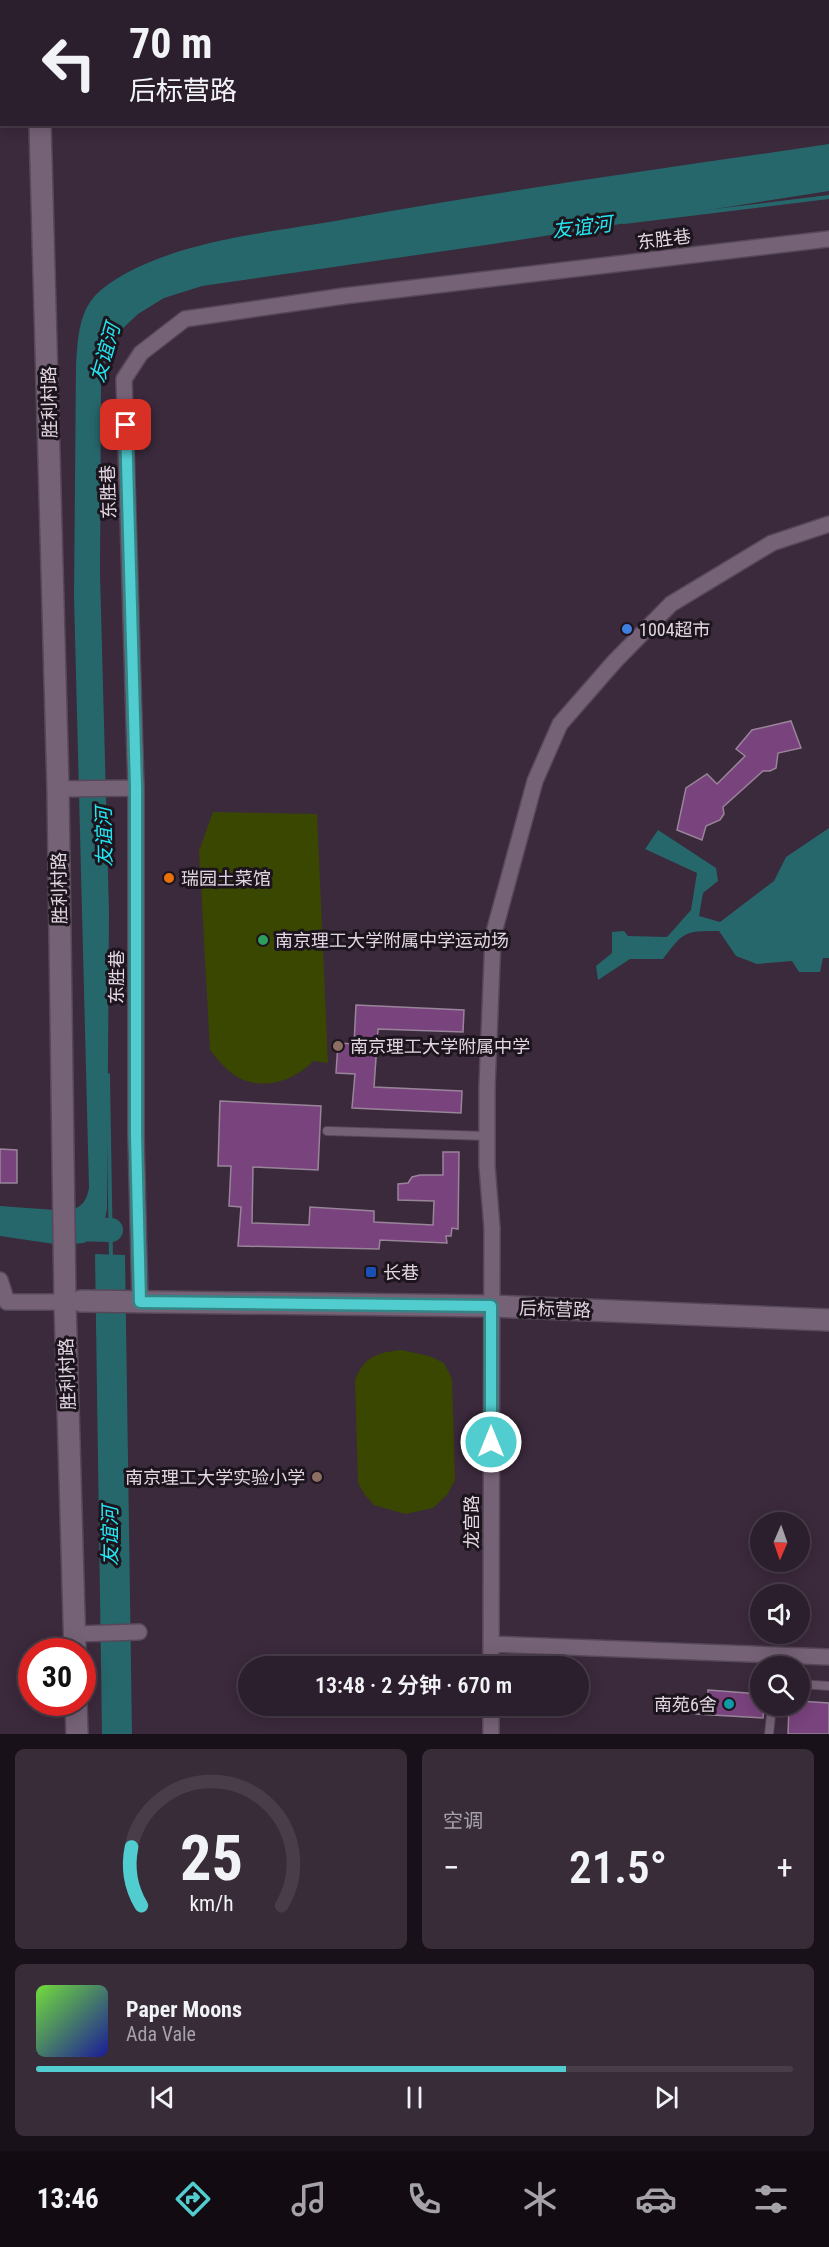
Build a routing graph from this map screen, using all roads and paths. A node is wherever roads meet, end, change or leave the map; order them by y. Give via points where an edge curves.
1 (40, 126) edge
2 (829, 239) edge
3 (829, 524) edge
4 (129, 788) junction
5 (58, 789) junction
6 (327, 1131) dead end
7 (487, 1136) junction
8 (0, 1280) edge
9 (73, 1302) junction
10 (140, 1302) junction
11 (491, 1306) junction
12 (829, 1320) edge
13 (139, 1632) dead end
14 (75, 1638) edge
15 (88, 1638) edge
16 (491, 1644) junction
17 (491, 1656) edge
18 (829, 1657) edge
19 (810, 1685) edge
20 (829, 1686) edge
21 (76, 1716) edge
22 (491, 1716) edge
23 (771, 1716) edge
24 (77, 1734) edge
25 (491, 1734) edge
26 (769, 1734) edge

1 - 5 street, 胜利村路
2 - 4 street, 东胜巷 via 344,296 185,319 141,353 124,379
3 - 7 street, 龙宫路 via 772,543 671,604 560,724 535,781 493,936
4 - 5 street
4 - 10 street, 东胜巷
5 - 9 street, 胜利村路 via 64,1280
6 - 7 lane
7 - 11 street, 龙宫路
8 - 9 street via 7,1302
9 - 10 street, 后标营路
9 - 14 street, 胜利村路
10 - 11 street, 后标营路
11 - 12 street, 后标营路
11 - 16 street, 龙宫路
13 - 15 street
16 - 17 street, 龙宫路
16 - 18 street
19 - 20 lane
21 - 24 street
22 - 25 street
23 - 26 lane

